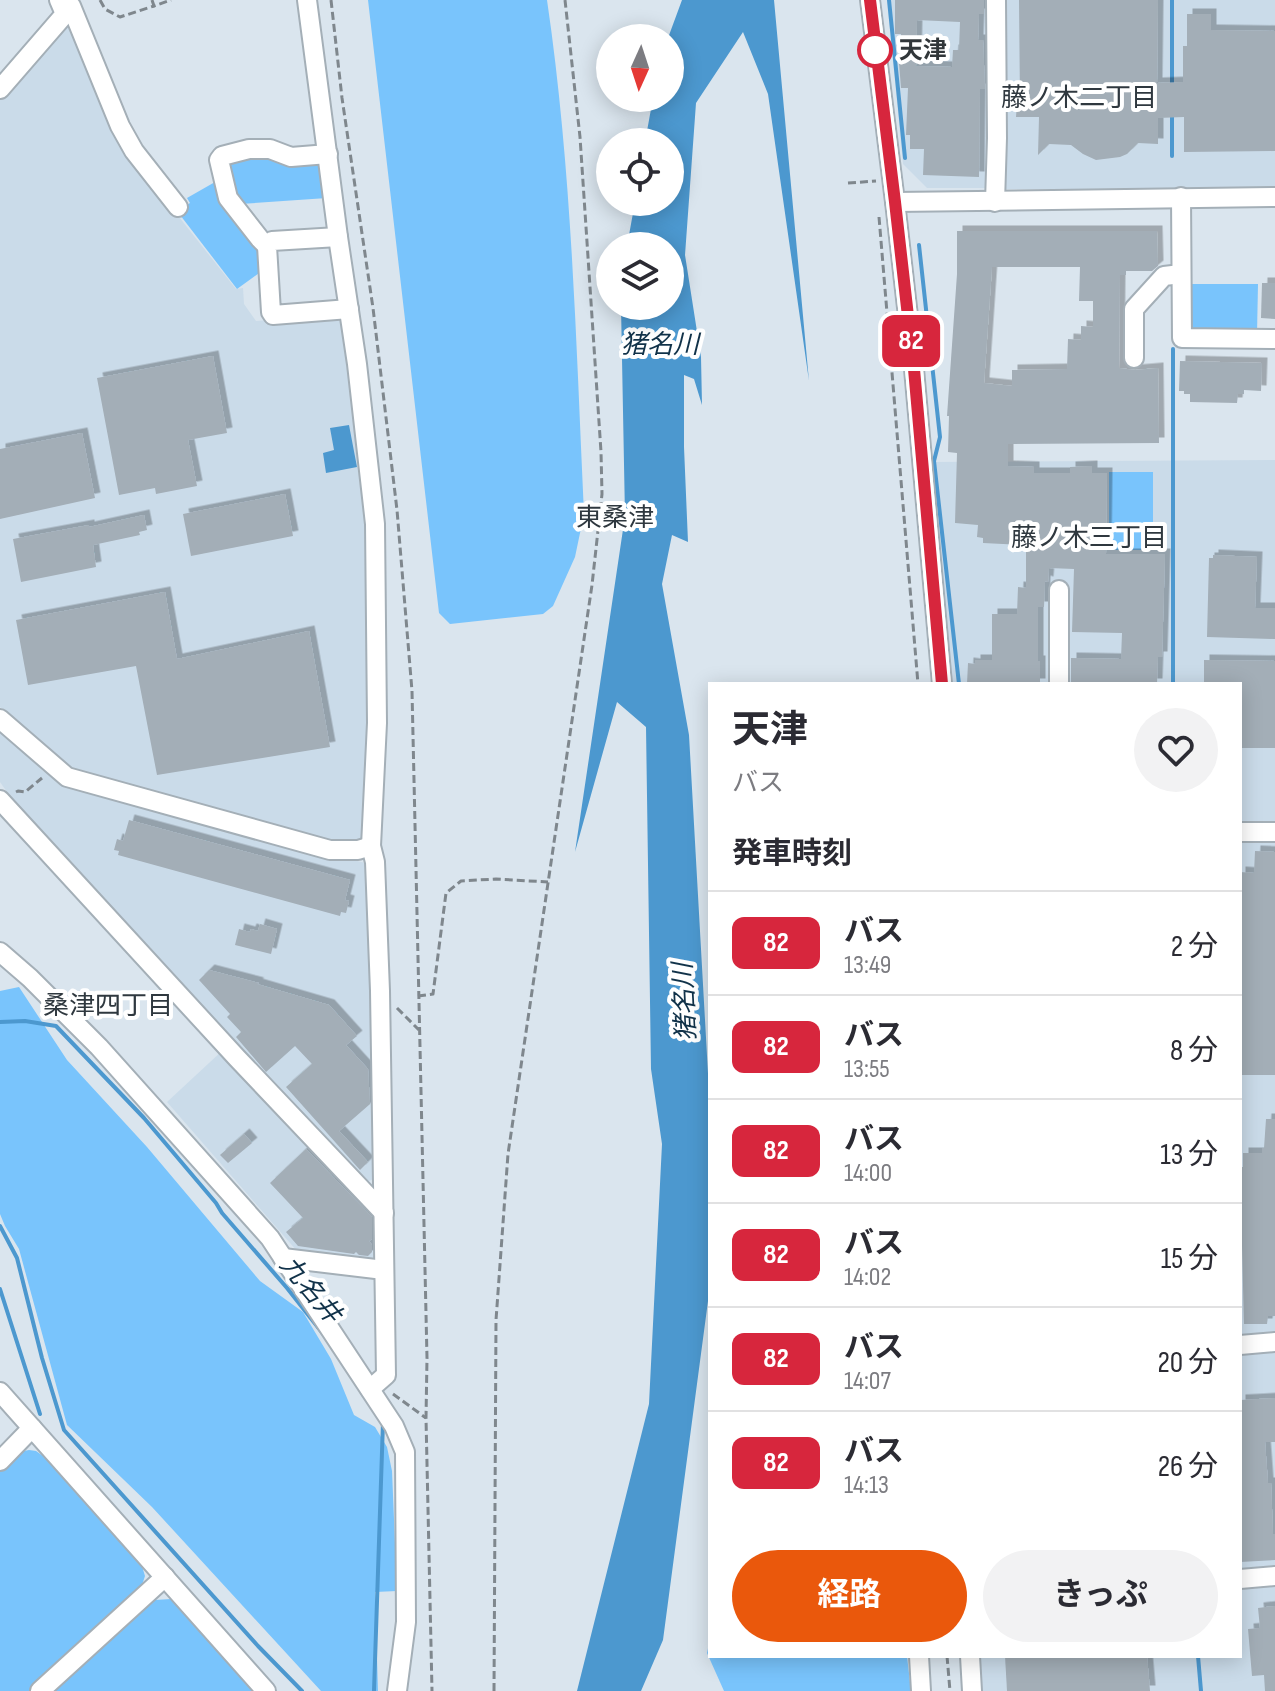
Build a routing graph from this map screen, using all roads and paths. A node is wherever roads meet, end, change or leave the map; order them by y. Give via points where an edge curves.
1 (100, 0) edge
2 (152, 0) edge
3 (171, 0) edge
4 (307, 0) edge
5 (331, 0) edge
6 (565, 0) edge
7 (870, 0) edge
8 (996, 0) edge
9 (68, 5) edge
10 (154, 6) junction
11 (0, 89) edge
12 (328, 154) junction
13 (875, 172) dead end
14 (876, 181) junction
15 (848, 183) dead end
16 (877, 192) dead end
17 (1181, 197) junction
18 (1275, 197) edge
19 (995, 202) junction
20 (887, 205) junction
21 (178, 207) dead end
22 (338, 237) junction
23 (267, 246) junction
24 (1181, 274) junction
25 (349, 309) junction
26 (1275, 339) edge
27 (1134, 358) dead end
28 (1059, 590) dead end
29 (918, 682) edge
30 (942, 682) edge
31 (1059, 682) edge
32 (0, 719) edge
33 (54, 767) junction
34 (2, 802) edge
35 (1242, 832) edge
36 (1275, 832) edge
37 (371, 846) junction
38 (548, 882) junction
39 (0, 952) edge
40 (380, 991) junction
41 (418, 996) junction
42 (419, 1030) junction
43 (384, 1213) junction
44 (283, 1258) junction
45 (384, 1270) junction
46 (1275, 1342) edge
47 (1242, 1345) edge
48 (373, 1386) junction
49 (0, 1392) edge
50 (426, 1418) junction
51 (32, 1428) junction
52 (0, 1461) edge
53 (1275, 1576) edge
54 (165, 1577) junction
55 (1242, 1579) edge
56 (919, 1658) edge
57 (947, 1658) edge
58 (970, 1658) edge
59 (40, 1691) edge
60 (266, 1691) edge
61 (397, 1691) edge
62 (432, 1691) edge
63 (494, 1691) edge
64 (921, 1691) edge
65 (950, 1691) edge
66 (972, 1691) edge

1 - 10 path via 120,17
2 - 10 path
3 - 10 path
4 - 12 street
5 - 41 path via 397,510 412,691
6 - 38 path via 580,137 602,494
7 - 20 street
8 - 19 street
9 - 11 street
9 - 21 street via 120,126
12 - 22 street
12 - 23 street via 291,157 249,149 219,160 228,198
13 - 14 path
14 - 15 path
14 - 16 path
17 - 18 street
17 - 19 street
17 - 24 street
19 - 20 street
20 - 29 path
20 - 30 street via 914,369
22 - 23 street via 272,241
22 - 25 street
23 - 25 street via 273,315
24 - 26 street via 1182,338
24 - 27 street via 1164,276 1134,309
25 - 37 street via 375,524 377,723
28 - 31 street
32 - 33 street
33 - 34 path via 25,792
33 - 37 street via 67,777 330,850
34 - 43 street
35 - 36 street
37 - 40 street
38 - 41 path via 461,881 446,893 433,994
38 - 63 path via 508,1154 497,1305
39 - 44 street via 99,1047
40 - 42 path
40 - 43 street
41 - 42 path
42 - 50 path
43 - 45 street
44 - 45 street
44 - 48 street
45 - 48 street via 386,1375
46 - 47 street
48 - 50 path
48 - 61 street via 405,1452 406,1622
49 - 51 street
50 - 62 path
51 - 52 street
51 - 54 street
53 - 55 street
54 - 59 street
54 - 60 street
56 - 64 street
57 - 65 path
58 - 66 street

